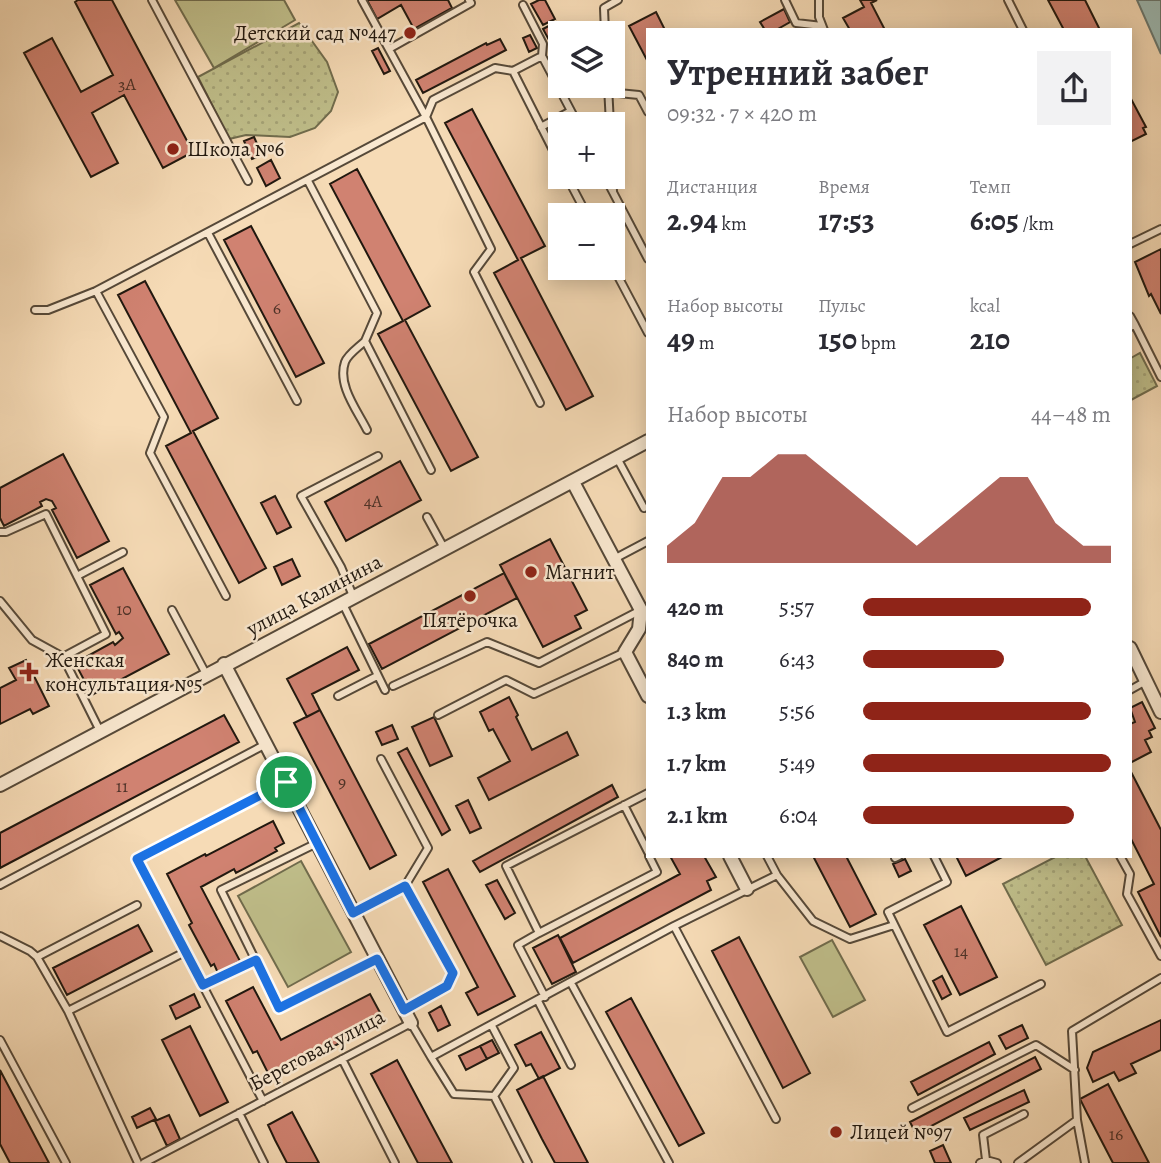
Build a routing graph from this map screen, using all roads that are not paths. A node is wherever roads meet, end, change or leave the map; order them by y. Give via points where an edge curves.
1 (152, 0) edge
2 (362, 0) edge
3 (469, 0) edge
4 (618, 0) edge
5 (785, 0) edge
6 (819, 0) edge
7 (1008, 0) edge
8 (523, 5) dead end
9 (605, 21) edge
10 (823, 28) edge
11 (1022, 28) edge
12 (389, 49) junction
13 (542, 55) junction
14 (513, 71) junction
15 (625, 92) edge
16 (646, 108) edge
17 (571, 111) joint
18 (426, 117) junction
19 (541, 127) junction
20 (548, 141) edge
21 (248, 181) dead end
22 (307, 181) junction
23 (611, 189) edge
24 (613, 189) edge
25 (613, 194) junction
26 (1161, 229) edge
27 (208, 233) junction
28 (1132, 243) edge
29 (646, 255) edge
30 (620, 280) edge
31 (96, 291) junction
32 (35, 310) dead end
33 (1133, 326) edge
34 (646, 329) edge
35 (365, 341) junction
36 (1161, 377) edge
37 (297, 401) dead end
38 (540, 403) dead end
39 (367, 430) dead end
40 (646, 442) edge
41 (378, 456) dead end
42 (617, 458) junction
43 (431, 470) dead end
44 (573, 482) junction
45 (644, 508) dead end
46 (427, 517) dead end
47 (0, 532) edge
48 (646, 542) edge
49 (444, 548) junction
50 (123, 552) dead end
51 (614, 559) junction
52 (77, 576) junction
53 (226, 596) dead end
54 (347, 599) junction
55 (0, 601) edge
56 (172, 610) dead end
57 (641, 610) junction
58 (8, 613) junction
59 (0, 617) edge
60 (643, 627) edge
61 (625, 652) junction
62 (1132, 652) edge
63 (63, 657) junction
64 (224, 664) junction
65 (206, 674) junction
66 (377, 676) junction
67 (1146, 681) junction
68 (393, 686) dead end
69 (1132, 689) edge
70 (385, 690) dead end
71 (646, 692) edge
72 (338, 696) dead end
73 (1161, 712) edge
74 (438, 715) dead end
75 (100, 731) junction
76 (266, 744) junction
77 (381, 759) dead end
78 (286, 782) junction
79 (0, 785) edge
80 (646, 794) edge
81 (624, 805) junction
82 (317, 843) junction
83 (646, 850) edge
84 (650, 858) edge
85 (731, 858) edge
86 (768, 858) edge
87 (935, 858) edge
88 (1121, 858) edge
89 (777, 875) junction
90 (0, 885) edge
91 (405, 886) junction
92 (747, 889) junction
93 (137, 905) dead end
94 (353, 913) junction
95 (894, 925) junction
96 (674, 926) junction
97 (539, 933) junction
98 (0, 936) edge
99 (186, 951) junction
100 (1161, 956) edge
101 (37, 957) junction
102 (377, 959) junction
103 (256, 960) junction
104 (1161, 978) edge
105 (571, 983) junction
106 (1041, 984) dead end
107 (203, 985) junction
108 (545, 997) junction
109 (538, 1001) junction
110 (404, 1010) junction
111 (68, 1011) junction
112 (411, 1023) junction
113 (492, 1026) junction
114 (0, 1040) edge
115 (431, 1057) junction
116 (342, 1059) junction
117 (571, 1065) dead end
118 (1075, 1070) junction
119 (494, 1096) junction
120 (263, 1101) junction
121 (912, 1108) dead end
122 (239, 1114) junction
123 (1024, 1114) dead end
124 (776, 1119) dead end
125 (1077, 1120) junction
126 (983, 1162) edge
127 (66, 1163) edge
128 (138, 1163) edge
129 (144, 1163) edge
130 (264, 1163) edge
131 (395, 1163) edge
132 (528, 1163) edge
133 (669, 1163) edge
134 (997, 1163) edge
135 (1018, 1163) edge
136 (1085, 1163) edge

1 - 21 lane
2 - 12 lane
3 - 12 lane via 471,4
4 - 9 lane via 604,8
5 - 10 lane via 796,23
6 - 10 lane
7 - 11 lane
8 - 13 lane via 542,44
12 - 18 lane
13 - 14 lane
13 - 17 lane
14 - 18 lane via 495,68 474,78 433,100
14 - 19 lane
15 - 16 lane via 639,95
17 - 19 lane
18 - 22 lane
18 - 38 lane via 491,249 474,272
19 - 20 lane
22 - 27 lane
22 - 35 lane via 377,313
23 - 25 lane
24 - 25 lane
25 - 29 lane
26 - 28 lane
27 - 31 lane
27 - 37 lane
30 - 34 lane
31 - 32 lane via 48,310
31 - 53 lane via 164,417 150,453
33 - 36 lane
35 - 39 lane via 346,359 343,378
35 - 43 lane
40 - 42 street, улица Калинина
41 - 54 lane via 302,496 341,568
42 - 44 street, улица Калинина
42 - 45 lane
44 - 49 street, улица Калинина
44 - 51 street
46 - 49 lane
47 - 52 lane via 46,514
48 - 51 lane
49 - 54 street, улица Калинина
50 - 52 lane
51 - 57 street
52 - 63 lane via 106,634
54 - 64 street, улица Калинина
54 - 66 lane
55 - 58 lane
56 - 65 lane
57 - 60 street
57 - 68 lane via 539,663 487,642
58 - 59 lane
58 - 63 lane via 32,640
60 - 61 street
61 - 71 street
61 - 74 lane via 534,694 506,680
62 - 67 street
63 - 75 lane
64 - 65 street, улица Калинина
64 - 76 street, Береговая улица
65 - 75 street, улица Калинина
66 - 70 lane
66 - 72 lane
67 - 69 lane
67 - 73 street
75 - 79 street, улица Калинина
76 - 78 street, Береговая улица
76 - 90 lane
77 - 91 lane via 428,848
78 - 82 street, Береговая улица
78 - 99 lane via 137,859
80 - 81 lane
81 - 83 lane
81 - 97 lane via 506,866
82 - 94 street, Береговая улица
82 - 103 lane via 221,890
84 - 97 lane via 657,872
85 - 92 street
86 - 89 lane
87 - 95 lane via 947,882 888,912
88 - 100 lane via 1130,874 1126,894
89 - 92 lane
89 - 95 lane via 813,921 850,939
91 - 94 lane
91 - 110 lane via 453,973 447,986
92 - 96 lane
93 - 101 lane
94 - 102 street, Береговая улица
95 - 106 lane via 947,1032
96 - 105 lane
96 - 124 lane
97 - 108 lane via 518,945
98 - 101 lane
99 - 107 lane
99 - 111 lane
101 - 111 lane
102 - 103 lane via 279,1008
102 - 110 street, Береговая улица
103 - 107 lane
104 - 118 lane via 1072,1031
105 - 108 lane
105 - 133 lane
107 - 120 lane
108 - 109 lane
109 - 113 lane
109 - 117 lane
110 - 112 street, Береговая улица
111 - 128 lane
112 - 115 lane
112 - 116 lane, Береговая улица
113 - 115 lane
113 - 119 lane via 514,1068
114 - 127 lane
115 - 119 lane via 454,1094
116 - 120 lane, Береговая улица
116 - 131 lane
118 - 121 lane via 1036,1045
118 - 125 lane
119 - 132 lane
120 - 122 lane, Береговая улица
122 - 129 lane, Береговая улица
122 - 130 lane
123 - 126 lane via 983,1135
125 - 135 lane
125 - 136 lane
126 - 134 lane

